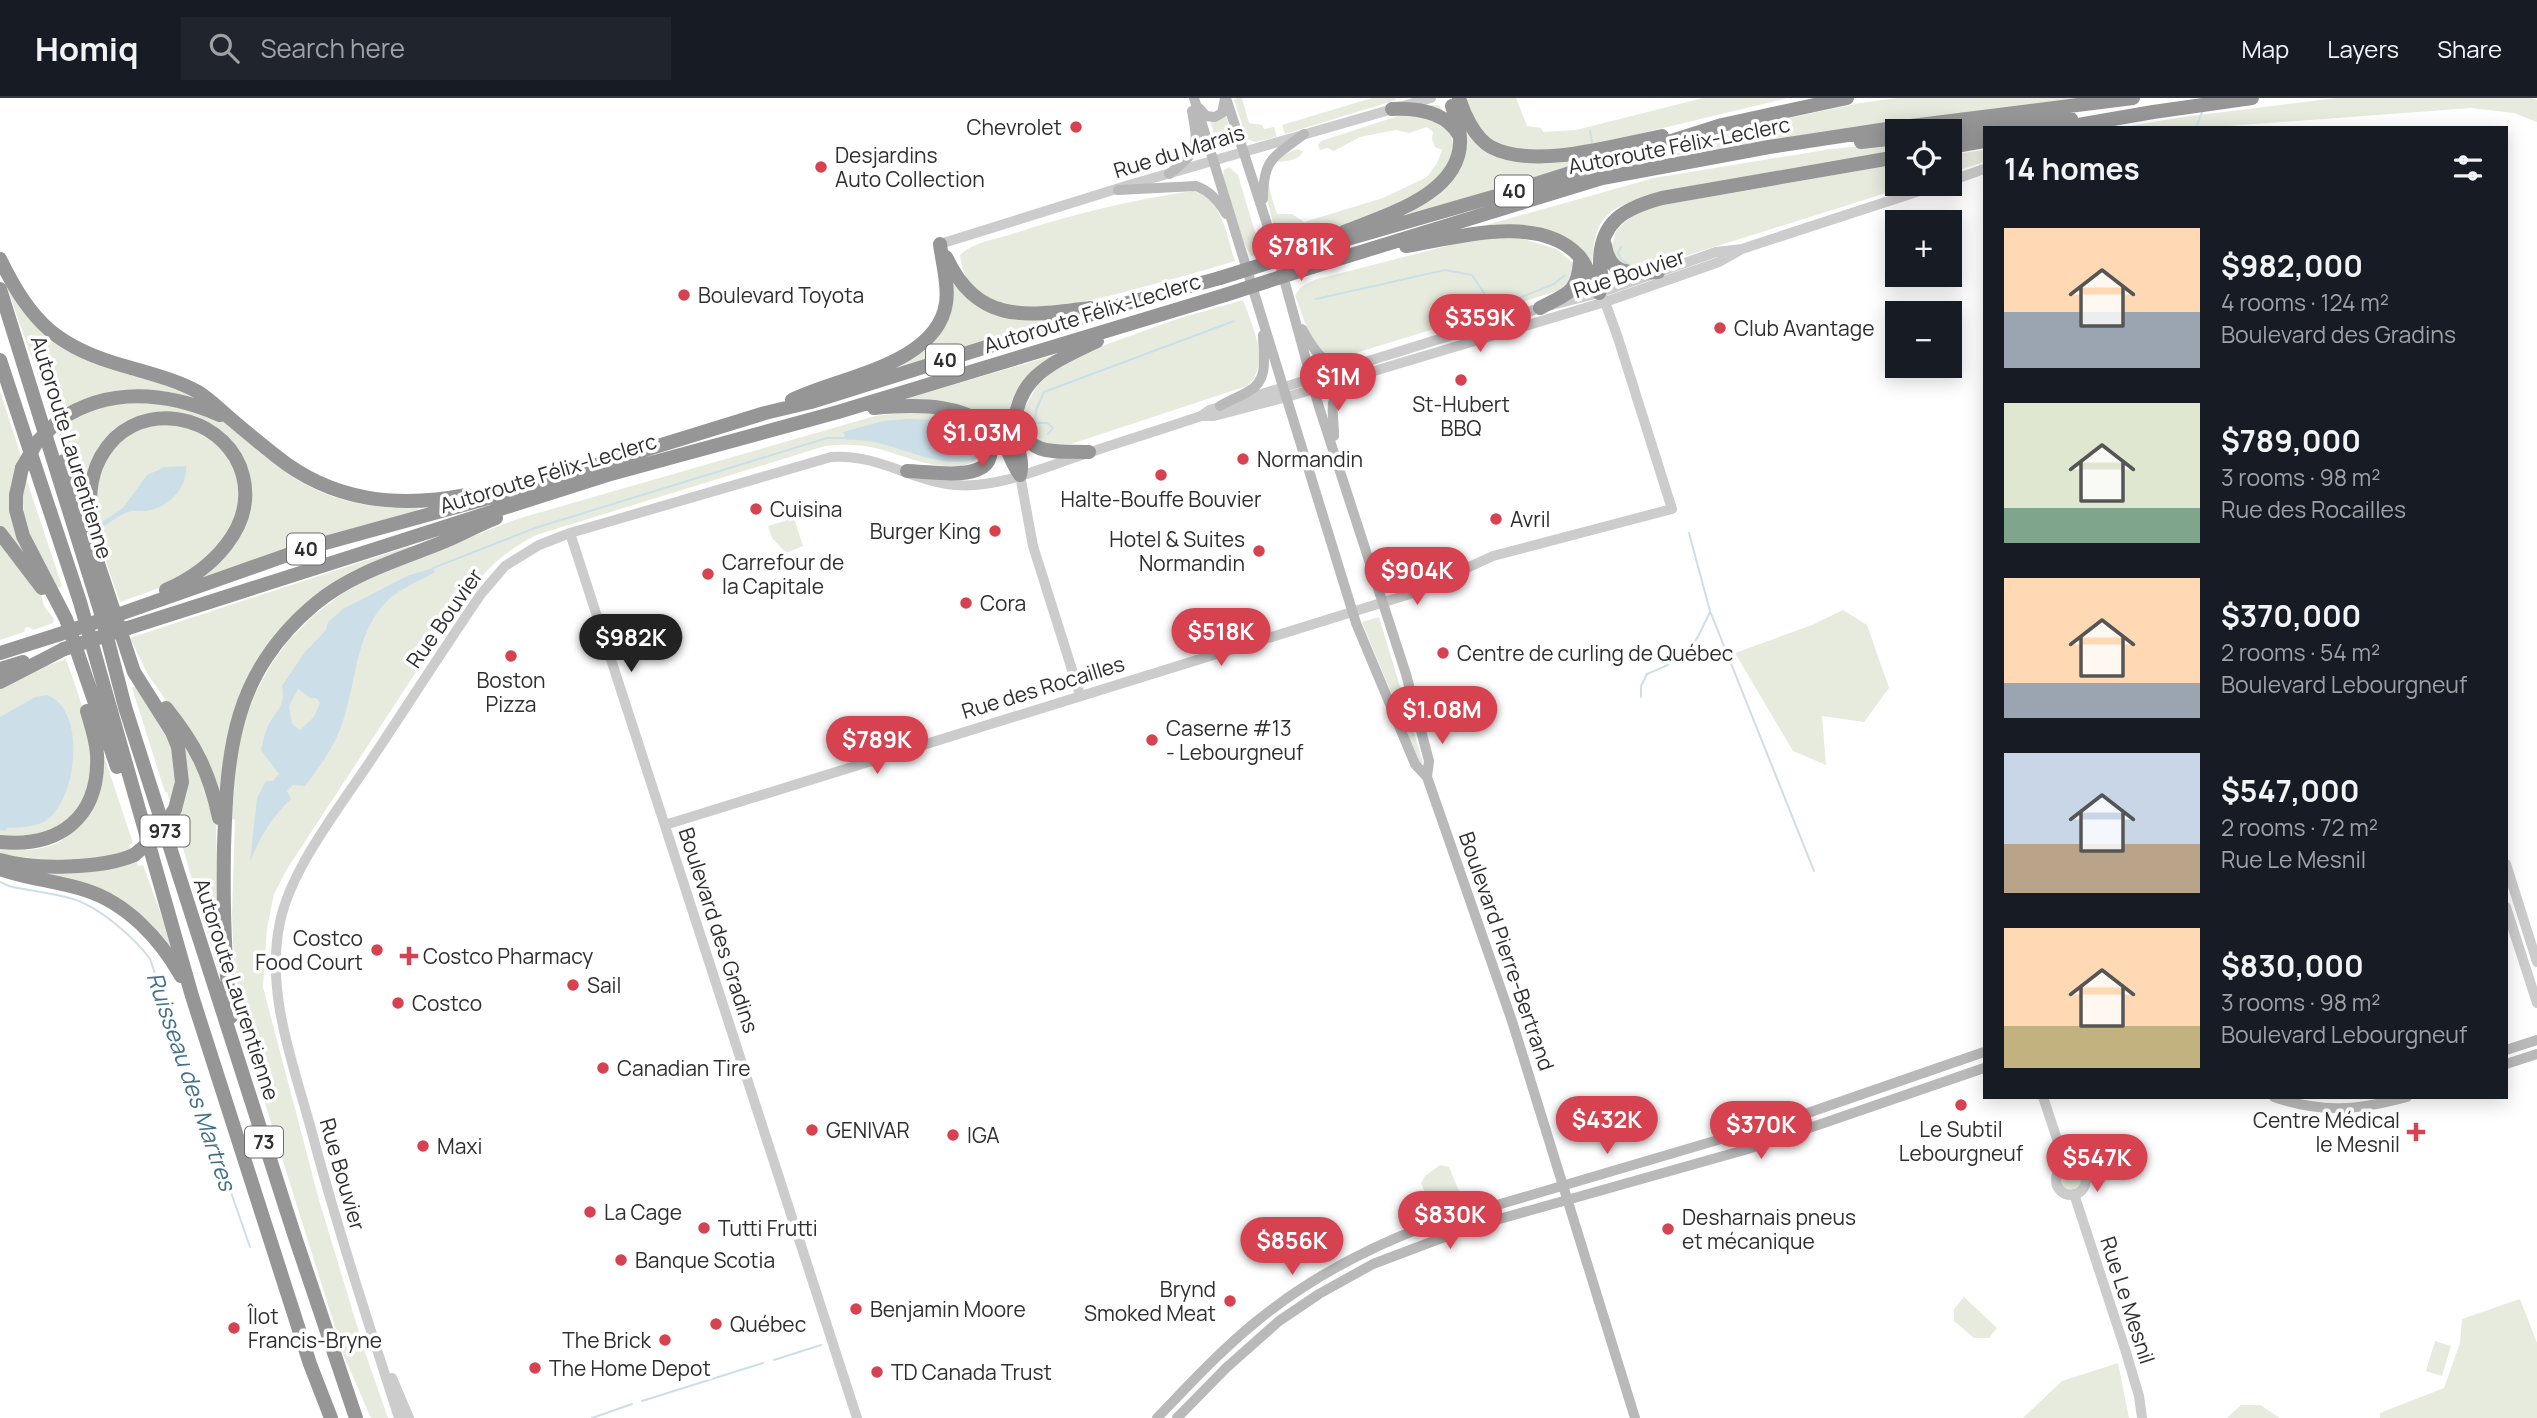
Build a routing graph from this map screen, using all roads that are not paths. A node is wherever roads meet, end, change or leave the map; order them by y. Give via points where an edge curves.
1 (1226, 98) edge
2 (1431, 98) edge
3 (1450, 98) edge
4 (1459, 98) edge
5 (1847, 98) edge
6 (2133, 98) edge
7 (2252, 98) edge
8 (1193, 101) edge
9 (1392, 109) junction
10 (2153, 111) junction
11 (1722, 125) junction
12 (2007, 126) edge
13 (2072, 126) edge
14 (1983, 128) edge
15 (1962, 131) edge
16 (1304, 134) junction
17 (1460, 138) junction
18 (1885, 139) edge
19 (1983, 141) edge
20 (1962, 145) edge
21 (1244, 152) junction
22 (1885, 159) edge
23 (1213, 161) junction
24 (1689, 162) junction
25 (1983, 169) edge
26 (1169, 174) junction
27 (1962, 177) edge
28 (1118, 190) junction
29 (1905, 196) edge
30 (1263, 212) junction
31 (1233, 225) junction
32 (1604, 240) junction
33 (940, 244) junction
34 (1742, 250) junction
35 (1302, 252) junction
36 (1360, 254) junction
37 (1580, 257) junction
38 (0, 259) edge
39 (1658, 272) junction
40 (0, 289) edge
41 (1602, 297) junction
42 (1124, 304) junction
43 (7, 309) junction
44 (1540, 309) junction
45 (1293, 314) junction
46 (1156, 316) junction
47 (1263, 322) junction
48 (0, 360) edge
49 (1366, 362) junction
50 (1347, 379) junction
51 (1312, 384) junction
52 (1285, 392) junction
53 (1220, 407) junction
54 (838, 412) junction
55 (1014, 413) junction
56 (765, 414) junction
57 (1201, 415) junction
58 (231, 419) junction
59 (981, 422) junction
60 (1333, 446) junction
61 (1089, 453) junction
62 (668, 459) junction
63 (907, 471) junction
64 (1020, 475) junction
65 (496, 496) junction
66 (0, 533) edge
67 (570, 533) junction
68 (97, 558) junction
69 (1384, 602) junction
70 (1353, 611) junction
71 (120, 614) junction
72 (64, 649) junction
73 (127, 652) junction
74 (0, 653) edge
75 (0, 669) edge
76 (0, 682) edge
77 (1080, 695) junction
78 (1427, 777) junction
79 (665, 825) junction
80 (0, 842) edge
81 (224, 858) junction
82 (0, 860) edge
83 (152, 863) junction
84 (0, 869) edge
85 (2508, 870) edge
86 (2508, 913) edge
87 (2537, 962) edge
88 (192, 996) junction
89 (2537, 1003) edge
90 (2537, 1040) edge
91 (2508, 1049) edge
92 (235, 1050) junction
93 (1983, 1052) edge
94 (2537, 1054) edge
95 (2508, 1063) edge
96 (1983, 1068) edge
97 (2044, 1099) edge
98 (2279, 1099) edge
99 (2398, 1099) edge
100 (2066, 1166) junction
101 (1564, 1186) junction
102 (2074, 1194) junction
103 (1568, 1200) junction
104 (370, 1329) junction
105 (310, 1364) junction
106 (325, 1418) edge
107 (331, 1418) edge
108 (356, 1418) edge
109 (399, 1418) edge
110 (409, 1418) edge
111 (858, 1418) edge
112 (1157, 1418) edge
113 (1177, 1418) edge
114 (1635, 1418) edge
115 (2142, 1418) edge

1 - 8 main road via 1222,113 1215,117 1206,116
1 - 21 main road, Boulevard Pierre-Bertrand
2 - 9 street, Rue du Marais
3 - 17 highway
4 - 11 highway via 1463,113 1490,146 1515,155 1547,158
5 - 11 highway, Autoroute Félix-Leclerc / 40
6 - 24 highway, Autoroute Félix-Leclerc / 40 via 1873,131
7 - 10 highway
8 - 23 main road, Boulevard Pierre-Bertrand
8 - 26 main road via 1194,151
9 - 16 street, Rue du Marais
9 - 17 highway via 1438,116 1455,128
10 - 12 highway
10 - 13 highway
11 - 35 highway, Autoroute Félix-Leclerc / 40
14 - 15 highway
16 - 21 street, Rue du Marais
16 - 30 main road via 1265,169
17 - 35 highway via 1452,171 1440,185 1414,203
18 - 24 highway
19 - 20 highway
21 - 23 street, Rue du Marais
21 - 30 main road, Boulevard Pierre-Bertrand
22 - 32 highway via 1638,204 1617,216
23 - 26 street, Rue du Marais
23 - 31 main road, Boulevard Pierre-Bertrand
24 - 36 highway, Autoroute Félix-Leclerc / 40 via 1602,178
25 - 27 street
26 - 28 street, Rue du Marais
28 - 31 main road via 1196,186 1220,203
28 - 33 street, Rue du Marais
29 - 34 street, Rue Bouvier
30 - 45 main road, Boulevard Pierre-Bertrand
31 - 47 main road, Boulevard Pierre-Bertrand
32 - 39 highway via 1608,258 1619,270
32 - 41 highway
33 - 42 highway via 957,279 980,302 993,307 1044,313
33 - 56 highway via 946,303 935,331 923,343 886,365
34 - 39 street, Rue Bouvier via 1716,252
34 - 41 street, Rue Bouvier via 1719,262
35 - 42 highway, Autoroute Félix-Leclerc / 40, bridge
36 - 37 highway via 1475,233 1518,232 1559,241
36 - 46 highway, Autoroute Félix-Leclerc / 40, bridge
37 - 41 highway
37 - 44 highway via 1576,284
38 - 58 highway via 30,311 59,339 102,360 184,385
39 - 41 street, Rue Bouvier
40 - 43 highway, Autoroute Laurentienne / 973
41 - 44 street, Rue Bouvier
41 - 50 street, Rue Bouvier
41 - 69 street, Rue des Rocailles via 1672,509 1493,556
42 - 56 highway, Autoroute Félix-Leclerc / 40
43 - 68 highway
43 - 92 highway, Autoroute Laurentienne / 973 via 100,610 125,707
44 - 49 street, Rue Bouvier
45 - 49 main road via 1316,354 1325,360
45 - 51 main road, Boulevard Pierre-Bertrand
46 - 54 highway, Autoroute Félix-Leclerc / 40
46 - 55 highway via 1057,360 1024,390
47 - 52 main road, Boulevard Pierre-Bertrand
47 - 53 main road via 1261,379 1250,391
48 - 83 highway, Autoroute Laurentienne / 973 via 80,602
49 - 51 street, Rue Bouvier
50 - 51 street, Rue Bouvier
50 - 60 main road via 1331,402
51 - 52 street, Rue Bouvier
51 - 60 main road, Boulevard Pierre-Bertrand
52 - 53 street, Rue Bouvier
52 - 57 street, Rue Bouvier via 1214,416
52 - 70 main road, Boulevard Pierre-Bertrand
53 - 57 street, Rue Bouvier
54 - 59 highway via 909,404 940,408
54 - 62 highway, Autoroute Félix-Leclerc / 40
55 - 61 highway via 1022,435 1034,447
55 - 64 highway via 1015,439 1023,463
56 - 65 highway, Autoroute Félix-Leclerc / 40
57 - 61 street, Rue Bouvier
58 - 65 highway via 296,471 345,494 410,502 483,492
58 - 83 highway, bridge via 185,401 146,395 99,401 68,414 37,442 22,468 16,495 23,536 66,619
59 - 63 highway via 992,448 980,469 965,474
59 - 64 highway via 1004,443
60 - 69 main road, Boulevard Pierre-Bertrand
61 - 64 street, Rue Bouvier
62 - 72 highway, Autoroute Félix-Leclerc / 40, bridge via 449,524
62 - 81 highway via 492,520 368,572 316,603 273,648 252,682 238,718 229,756
63 - 64 street, Rue Bouvier via 967,485
63 - 67 street, Rue Bouvier via 860,457 831,457
64 - 77 street via 1032,542
65 - 71 highway, Autoroute Félix-Leclerc / 40 via 307,548
66 - 80 highway via 60,620 94,734 97,766 89,800 68,828 42,841
67 - 79 street, Boulevard des Gradins
67 - 104 street, Rue Bouvier via 505,566 481,594 294,879 280,922 275,962 278,1004 327,1191
68 - 71 highway via 90,491 101,457 119,434 149,419 167,417 202,426 227,446 243,475 240,521 234,536 196,573
68 - 73 highway
69 - 70 street, Rue des Rocailles
69 - 78 main road, Boulevard Pierre-Bertrand via 1429,761
70 - 77 street, Rue des Rocailles
70 - 78 main road, Boulevard Pierre-Bertrand via 1415,764
71 - 74 highway, Autoroute Félix-Leclerc / 40, bridge
72 - 75 highway, Autoroute Félix-Leclerc / 40
72 - 76 highway
73 - 81 highway via 204,764 216,802
73 - 82 highway, bridge via 178,747 182,782 175,809 157,836 119,861 94,865
77 - 79 street, Rue des Rocailles
78 - 101 main road, Boulevard Pierre-Bertrand
79 - 111 street, Boulevard des Gradins
81 - 92 highway via 223,947
83 - 88 highway, Autoroute Laurentienne / 73
84 - 88 highway via 86,891 121,908 153,938
85 - 87 street
86 - 89 street
88 - 105 highway, Autoroute Laurentienne / 73
90 - 91 main road
92 - 108 highway, Autoroute Laurentienne / 73
93 - 101 main road via 1799,1116
94 - 95 main road
96 - 103 main road via 1760,1145
97 - 100 street
98 - 99 main road via 2330,1110
100 - 102 street via 2056,1183 2062,1192
100 - 102 street via 2084,1174 2083,1188
101 - 103 main road, Boulevard Pierre-Bertrand
101 - 112 main road via 1426,1226 1358,1255 1259,1319
102 - 115 street, Rue Le Mesnil via 2125,1349
103 - 113 main road via 1432,1240 1351,1275 1279,1321
103 - 114 main road, Boulevard Pierre-Bertrand
104 - 109 street, Rue Bouvier
104 - 110 street, Rue Bouvier
105 - 106 highway
105 - 107 highway, Autoroute Laurentienne / 73

